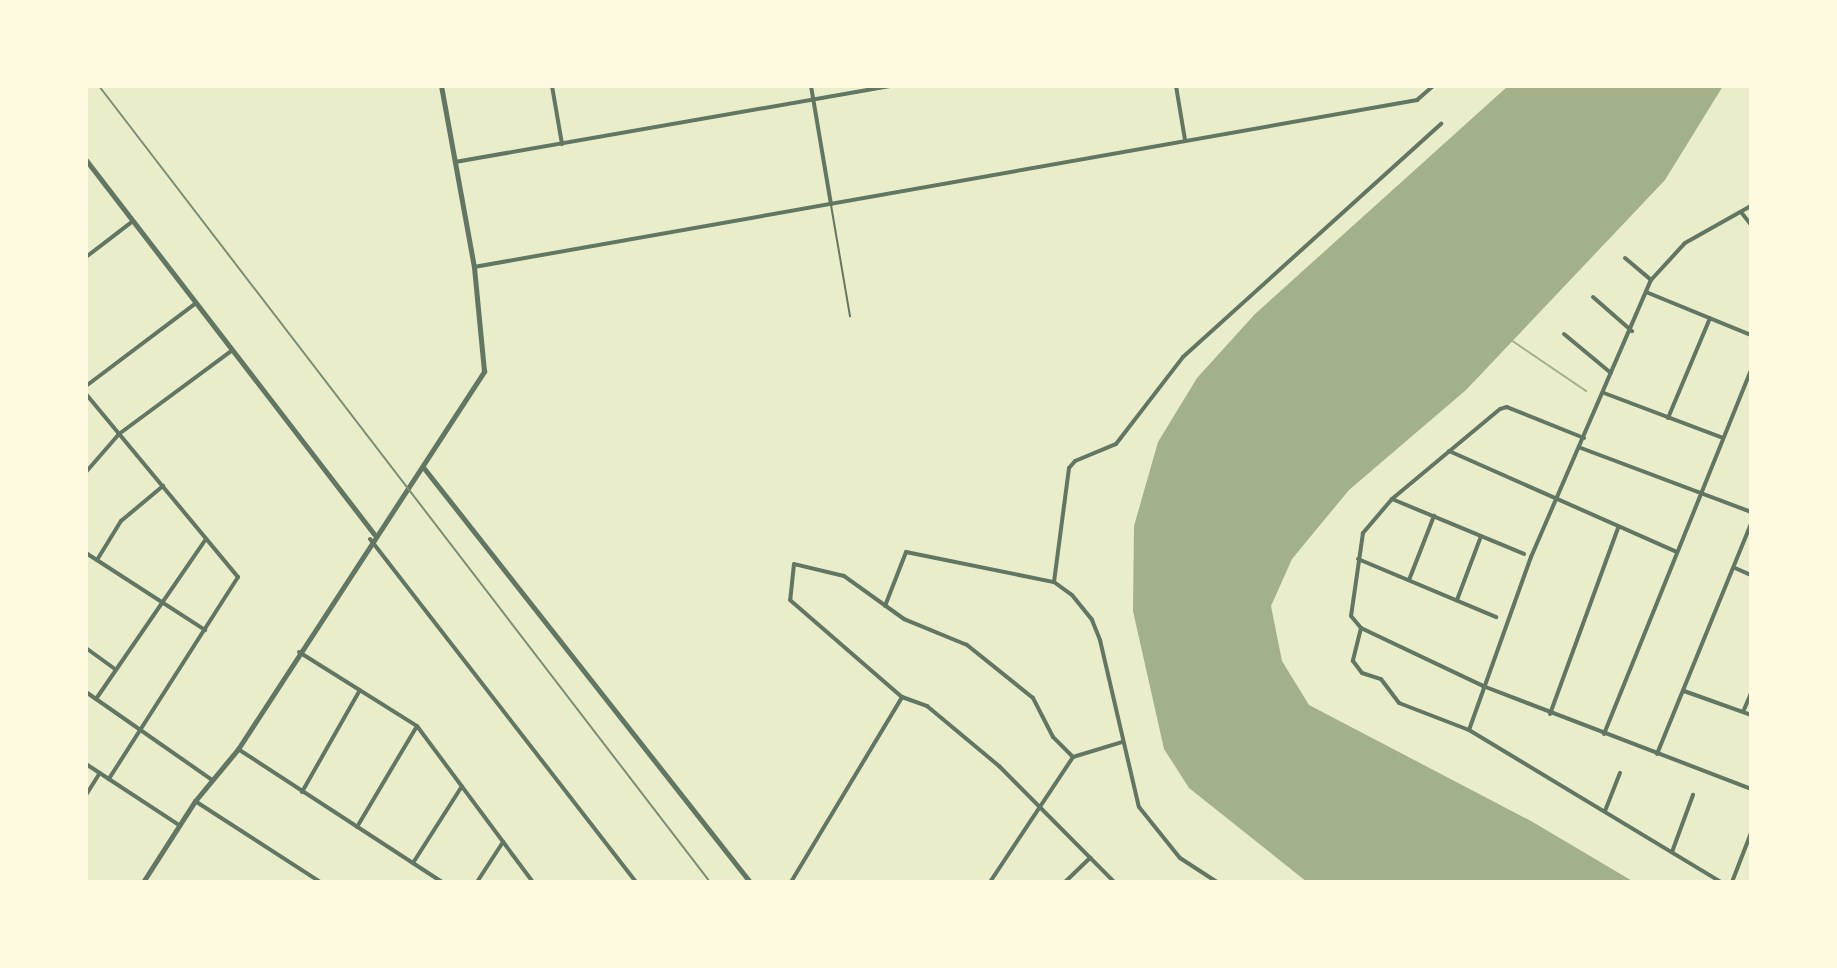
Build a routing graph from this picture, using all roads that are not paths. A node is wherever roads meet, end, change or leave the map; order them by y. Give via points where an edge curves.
1 (441, 86) edge
2 (552, 86) edge
3 (811, 86) edge
4 (891, 86) edge
5 (1176, 86) edge
6 (1433, 86) edge
7 (814, 98) junction
8 (1441, 124) dead end
9 (1185, 140) junction
10 (562, 144) junction
11 (86, 160) edge
12 (455, 162) junction
13 (92, 168) junction
14 (86, 173) edge
15 (831, 204) junction
16 (1751, 206) edge
17 (1741, 212) junction
18 (133, 221) junction
19 (1751, 225) edge
20 (86, 257) edge
21 (1625, 258) dead end
22 (474, 267) junction
23 (1651, 280) junction
24 (1646, 292) junction
25 (1593, 297) dead end
26 (195, 304) junction
27 (850, 316) dead end
28 (1710, 318) junction
29 (1632, 331) junction
30 (1564, 334) dead end
31 (1751, 335) edge
32 (231, 351) junction
33 (1751, 370) edge
34 (1612, 374) junction
35 (86, 386) edge
36 (1604, 393) junction
37 (86, 394) edge
38 (1668, 418) junction
39 (119, 434) junction
40 (1584, 438) junction
41 (1723, 438) junction
42 (1581, 448) junction
43 (1449, 451) junction
44 (423, 467) junction
45 (86, 472) edge
46 (163, 486) junction
47 (1700, 495) junction
48 (1392, 499) junction
49 (1556, 501) junction
50 (1751, 512) edge
51 (1434, 516) junction
52 (1751, 524) edge
53 (1619, 527) junction
54 (1481, 536) junction
55 (372, 537) junction
56 (206, 538) junction
57 (1677, 552) junction
58 (86, 553) edge
59 (1524, 554) dead end
60 (1358, 559) junction
61 (97, 560) junction
62 (1734, 568) junction
63 (1751, 575) edge
64 (1409, 580) junction
65 (1054, 582) junction
66 (1457, 600) junction
67 (162, 603) junction
68 (885, 606) junction
69 (1496, 617) dead end
70 (1361, 628) junction
71 (205, 631) junction
72 (86, 648) edge
73 (299, 652) junction
74 (116, 670) junction
75 (1483, 686) junction
76 (360, 690) junction
77 (1684, 691) junction
78 (86, 692) edge
79 (1751, 693) edge
80 (902, 697) junction
81 (96, 699) junction
82 (1743, 712) junction
83 (1550, 714) junction
84 (1751, 715) edge
85 (417, 726) junction
86 (141, 727) junction
87 (1469, 730) junction
88 (1604, 734) junction
89 (1122, 742) junction
90 (238, 749) junction
91 (1657, 754) junction
92 (1073, 757) junction
93 (86, 764) edge
94 (100, 773) junction
95 (1620, 773) dead end
96 (109, 779) junction
97 (214, 781) junction
98 (462, 786) junction
99 (1751, 789) edge
100 (302, 792) junction
101 (86, 795) edge
102 (1693, 795) dead end
103 (195, 801) junction
104 (1036, 806) junction
105 (1605, 811) junction
106 (179, 825) junction
107 (357, 827) junction
108 (1751, 833) edge
109 (503, 842) junction
110 (1672, 852) junction
111 (1090, 858) junction
112 (413, 863) junction
113 (992, 881) edge
114 (143, 882) edge
115 (320, 882) edge
116 (442, 882) edge
117 (477, 882) edge
118 (533, 882) edge
119 (636, 882) edge
120 (750, 882) edge
121 (791, 882) edge
122 (1065, 882) edge
123 (1114, 882) edge
124 (1217, 882) edge
125 (1721, 882) edge
126 (1732, 882) edge

1 - 12 street
2 - 10 street
3 - 7 street
4 - 7 street
5 - 9 street
6 - 9 street via 1417,100
7 - 10 street
7 - 15 street
8 - 65 street via 1183,357 1116,444 1069,468
9 - 15 street
10 - 12 street
11 - 13 street
12 - 22 street
13 - 14 street
13 - 18 street
15 - 22 street
15 - 27 lane
16 - 17 street
17 - 19 street
17 - 23 street via 1685,243
18 - 20 street
18 - 26 street
21 - 23 street
22 - 44 street via 484,371
23 - 24 street
24 - 28 street
24 - 29 street
25 - 29 street
26 - 32 street
26 - 35 street
28 - 31 street
28 - 38 street
29 - 34 street
30 - 34 street
32 - 39 street
32 - 55 street
33 - 41 street
34 - 36 street
36 - 38 street
36 - 40 street
37 - 39 street
38 - 41 street
39 - 45 street
39 - 46 street
40 - 42 street
40 - 43 street via 1504,407
41 - 47 street
42 - 47 street
42 - 49 street
43 - 48 street
43 - 49 street
44 - 55 street
44 - 120 street
46 - 56 street
46 - 61 street via 121,521
47 - 50 street
47 - 57 street
48 - 51 street
48 - 60 street via 1363,533
49 - 53 street
49 - 75 street
51 - 54 street
51 - 64 street
52 - 62 street
53 - 57 street
53 - 83 street
54 - 59 street
54 - 66 street
55 - 73 street
55 - 119 street
56 - 67 street
56 - 71 street via 238,577
57 - 88 street
58 - 61 street
60 - 64 street
60 - 70 street via 1351,616
61 - 67 street
62 - 63 street
62 - 77 street
64 - 66 street
65 - 68 street via 906,552
65 - 89 street via 1092,620
66 - 69 street
67 - 71 street
67 - 74 street
68 - 80 street via 844,576 794,564 790,600
68 - 92 street via 904,619 951,635 1021,686
70 - 75 street
70 - 87 street via 1353,658 1362,673 1381,679 1399,703
71 - 86 street
72 - 74 street
73 - 76 street
73 - 90 street
74 - 81 street
75 - 83 street
75 - 87 street
76 - 85 street
76 - 100 street
77 - 82 street
77 - 91 street
78 - 81 street
79 - 82 street
80 - 104 street via 927,706 999,766
80 - 121 street
81 - 86 street
82 - 84 street
83 - 88 street
85 - 98 street
85 - 107 street
86 - 96 street
86 - 97 street
87 - 105 street
88 - 91 street
89 - 92 street
89 - 124 street via 1149,822 1180,858
90 - 97 street
90 - 100 street
91 - 99 street
92 - 104 street
93 - 94 street
94 - 96 street
94 - 101 street
95 - 105 street
96 - 106 street
97 - 103 street
98 - 109 street
98 - 112 street
100 - 107 street
102 - 110 street
103 - 106 street
103 - 115 street
104 - 111 street
104 - 113 street
105 - 110 street
106 - 114 street
107 - 112 street
108 - 126 street
109 - 117 street
109 - 118 street
110 - 125 street
111 - 122 street
111 - 123 street
112 - 116 street

